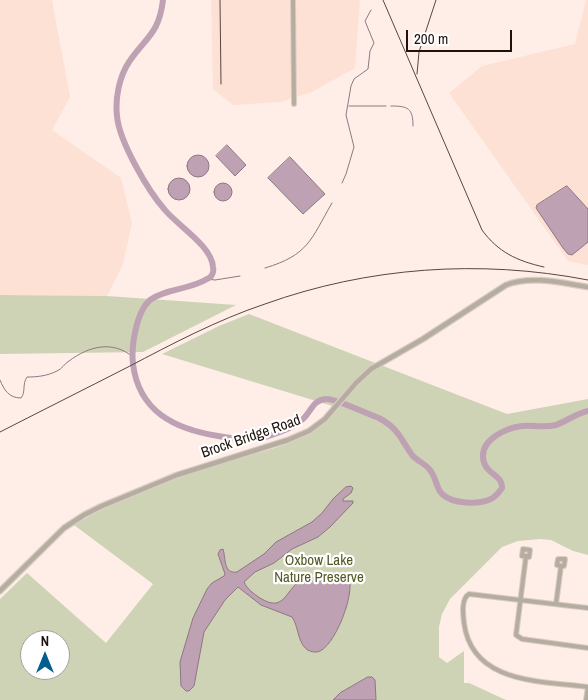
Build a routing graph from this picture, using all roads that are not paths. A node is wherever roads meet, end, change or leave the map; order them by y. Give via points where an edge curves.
1 (293, 0) edge
2 (294, 104) dead end
3 (588, 287) edge
4 (526, 556) dead end
5 (561, 566) dead end
6 (0, 590) edge
7 (520, 600) junction
8 (556, 604) junction
9 (588, 608) edge
10 (588, 648) edge
11 (588, 687) edge
12 (586, 700) edge

1 - 2 street
3 - 6 street, Brock Bridge Road via 526,281 506,285 424,339 374,367 332,411 301,435 114,499 55,536
4 - 7 street
5 - 8 street
7 - 8 street
7 - 10 street via 518,638
7 - 11 street via 466,596 463,614 467,635 479,657 501,673
8 - 9 street
11 - 12 street

